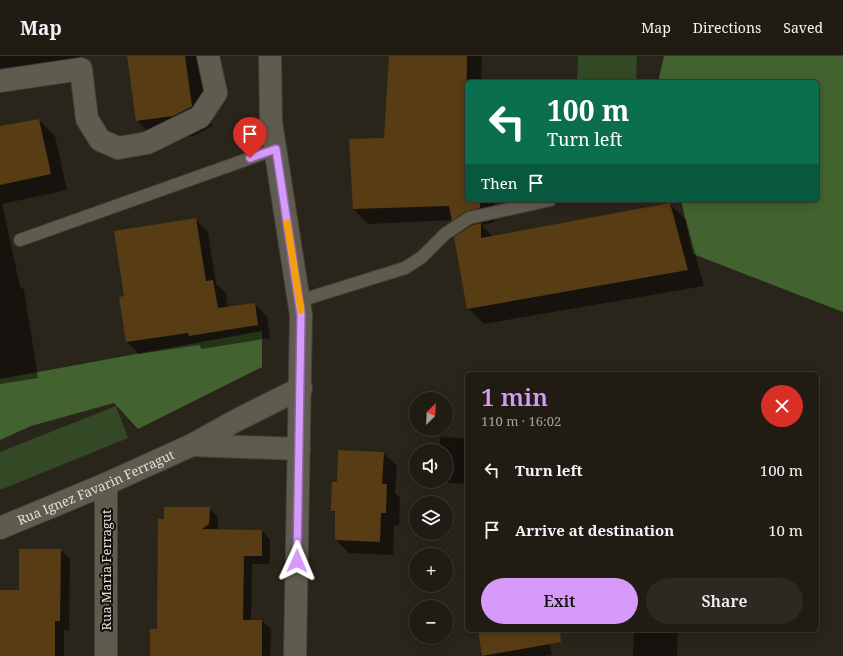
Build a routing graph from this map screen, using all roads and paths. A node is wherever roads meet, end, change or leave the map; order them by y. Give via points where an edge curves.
1 (208, 56) edge
2 (270, 56) edge
3 (0, 81) edge
4 (276, 149) junction
5 (541, 202) edge
6 (20, 240) dead end
7 (299, 301) junction
8 (301, 388) junction
9 (192, 446) junction
10 (299, 449) junction
11 (106, 484) junction
12 (0, 528) edge
13 (106, 656) edge
14 (295, 656) edge

1 - 3 street via 216,93 200,117 147,143 118,148 100,140 87,119 81,69
2 - 4 street via 271,122
4 - 6 lane
4 - 7 street
5 - 7 lane via 469,218 445,234 422,257 405,268
7 - 8 street
8 - 9 street, Rua Ignez Favarin Ferragut
8 - 10 street
9 - 10 street, Rua Ignez Favarin Ferragut
9 - 11 street, Rua Ignez Favarin Ferragut
10 - 14 street
11 - 12 street, Rua Ignez Favarin Ferragut
11 - 13 street, Rua Maria Ferragut

